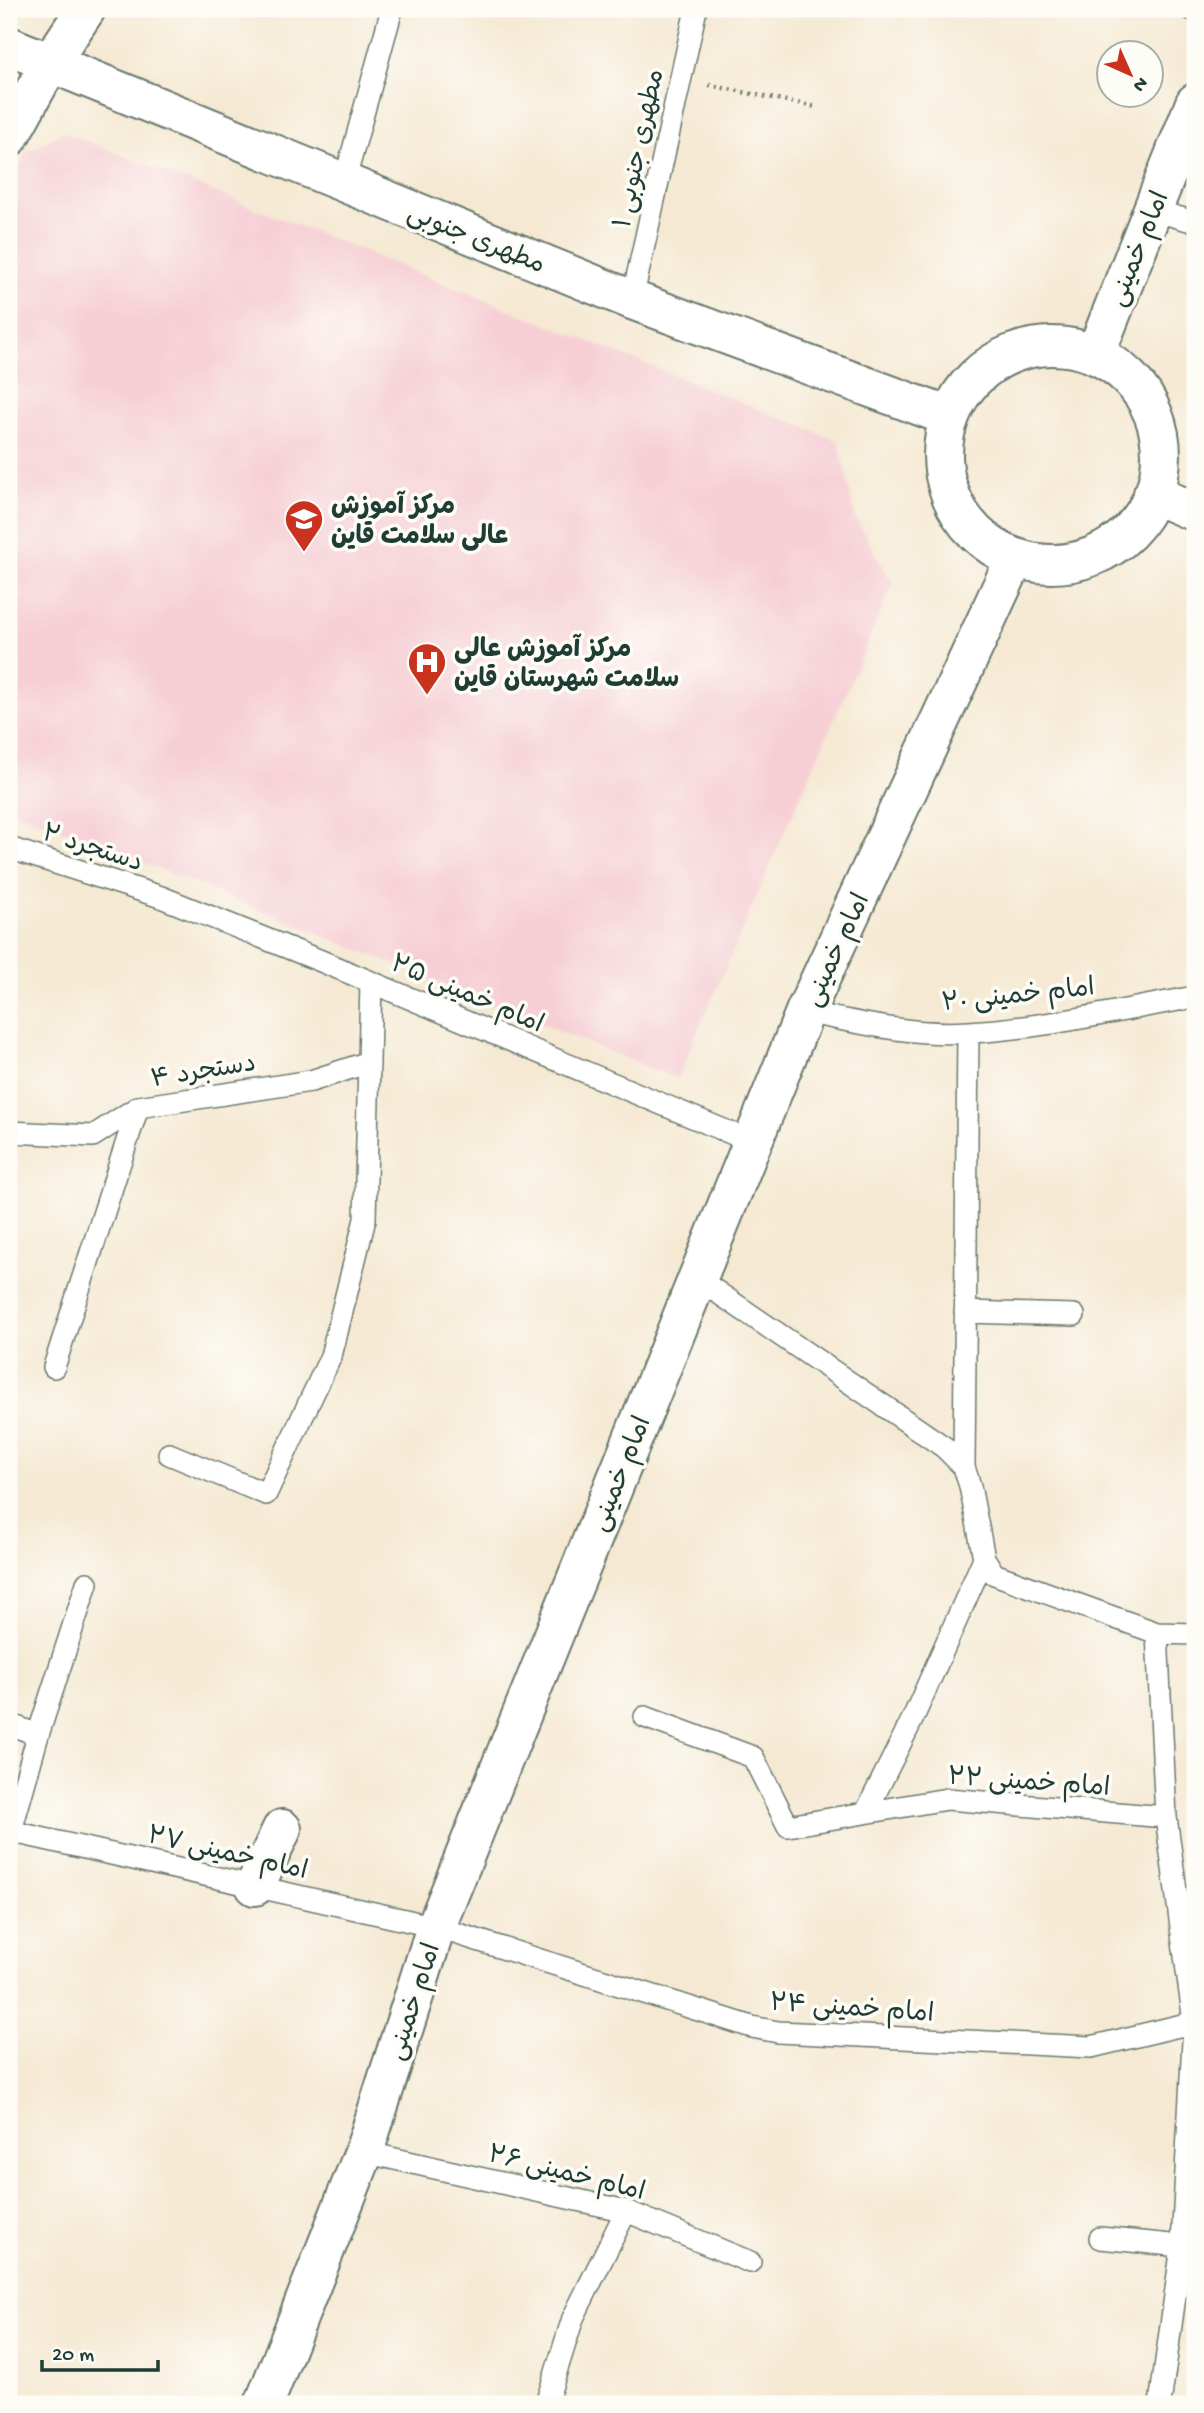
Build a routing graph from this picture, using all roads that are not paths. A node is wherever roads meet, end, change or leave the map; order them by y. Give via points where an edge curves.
1 (86, 9) edge
2 (392, 9) edge
3 (696, 9) edge
4 (9, 46) edge
5 (50, 63) junction
6 (1195, 103) edge
7 (9, 137) edge
8 (344, 183) junction
9 (1153, 210) junction
10 (1195, 222) edge
11 (632, 300) junction
12 (1095, 355) junction
13 (950, 418) junction
14 (1153, 494) junction
15 (1195, 512) edge
16 (1015, 558) junction
17 (9, 848) edge
18 (160, 897) joint
19 (371, 982) junction
20 (1195, 997) edge
21 (805, 1012) junction
22 (968, 1032) junction
23 (369, 1062) junction
24 (138, 1107) junction
25 (9, 1132) edge
26 (752, 1142) junction
27 (698, 1279) junction
28 (965, 1312) junction
29 (1074, 1315) dead end
30 (54, 1367) dead end
31 (169, 1454) dead end
32 (964, 1467) junction
33 (984, 1558) junction
34 (88, 1583) dead end
35 (1157, 1633) junction
36 (1195, 1634) edge
37 (645, 1717) dead end
38 (9, 1724) edge
39 (38, 1735) junction
40 (866, 1812) junction
41 (1166, 1817) junction
42 (282, 1829) dead end
43 (10, 1831) edge
44 (254, 1886) junction
45 (436, 1927) junction
46 (1195, 2022) edge
47 (365, 2152) junction
48 (625, 2211) junction
49 (1100, 2238) dead end
50 (1182, 2246) junction
51 (750, 2262) dead end
52 (264, 2404) edge
53 (546, 2404) edge
54 (1160, 2404) edge

1 - 5 main road
2 - 8 lane
3 - 11 lane, مطهری جنوبی ۱
4 - 5 main road, مطهری جنوبی
5 - 7 main road
5 - 8 main road, مطهری جنوبی
6 - 9 main road, امام خمینی
8 - 11 main road, مطهری جنوبی
9 - 10 lane
9 - 12 main road, امام خمینی
11 - 13 main road, مطهری جنوبی
12 - 13 main road via 1051,345 1023,349 996,361 973,379
12 - 14 main road via 1129,377 1158,425 1161,453
13 - 16 main road via 942,459 959,514 978,536
14 - 15 main road
14 - 16 main road via 1131,530 1093,556 1056,564
16 - 21 main road, امام خمینی
17 - 18 lane, دستجرد ۲
18 - 19 lane, امام خمینی ۲۵
19 - 23 lane
19 - 26 lane, امام خمینی ۲۵
20 - 22 lane, امام خمینی ۲۰
21 - 22 lane, امام خمینی ۲۰ via 895,1030
21 - 26 main road, امام خمینی
22 - 28 lane
23 - 24 lane, دستجرد ۴ via 312,1080
23 - 31 lane via 365,1219 331,1356 266,1494
24 - 25 lane, دستجرد ۴ via 93,1136
24 - 30 lane
26 - 27 main road, امام خمینی
27 - 32 lane via 944,1447
27 - 45 main road, امام خمینی
28 - 29 lane
28 - 32 lane
32 - 33 lane
33 - 35 lane via 994,1574
33 - 40 lane
34 - 39 lane
35 - 36 lane
35 - 41 lane
37 - 40 lane, امام خمینی ۲۲ via 753,1757 788,1826
38 - 39 lane
39 - 43 lane
40 - 41 lane, امام خمینی ۲۲ via 947,1799
41 - 46 lane
42 - 44 main road
43 - 44 lane, امام خمینی ۲۷
44 - 45 lane, امام خمینی ۲۷
45 - 46 lane, امام خمینی ۲۴ via 778,2032 1091,2047
45 - 47 main road, امام خمینی
46 - 50 lane
47 - 48 lane, امام خمینی ۲۶
47 - 52 main road, امام خمینی
48 - 51 lane, امام خمینی ۲۶
48 - 53 lane via 573,2318
49 - 50 lane
50 - 54 lane

